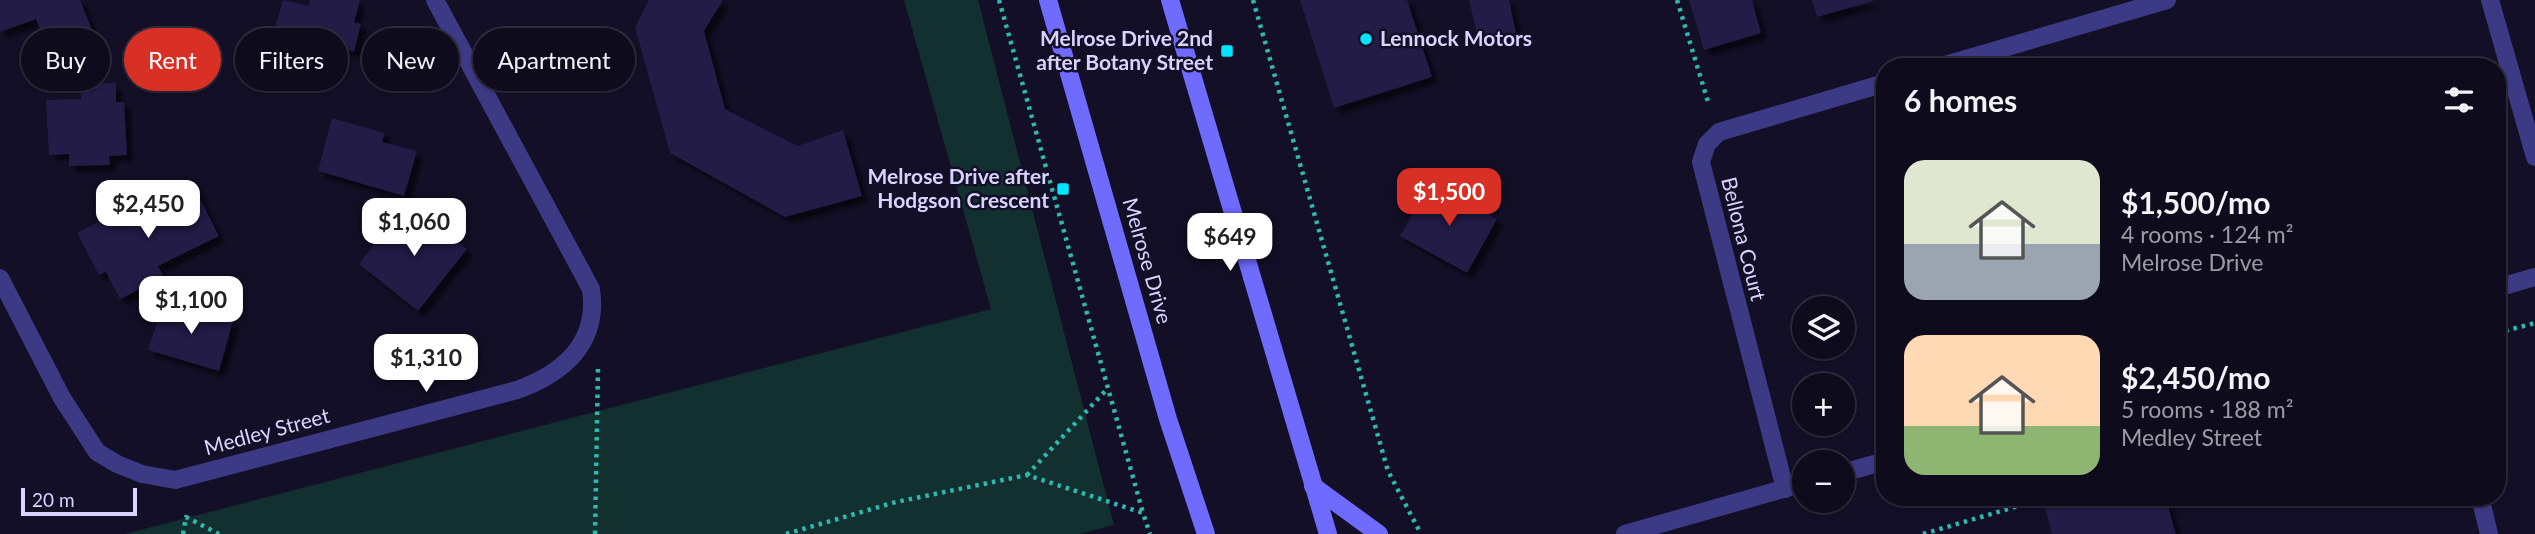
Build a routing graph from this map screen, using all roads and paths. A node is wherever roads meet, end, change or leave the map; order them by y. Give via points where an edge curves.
1 (435, 0) edge
2 (999, 0) edge
3 (1048, 0) edge
4 (1170, 0) edge
5 (1253, 0) edge
6 (1677, 0) edge
7 (2167, 0) edge
8 (2490, 0) edge
9 (1969, 58) edge
10 (1876, 86) edge
11 (1719, 132) junction
12 (2535, 157) edge
13 (2535, 277) edge
14 (0, 278) edge
15 (2506, 285) edge
16 (2535, 323) edge
17 (2506, 331) edge
18 (586, 341) junction
19 (1108, 388) junction
20 (1876, 463) edge
21 (1855, 469) edge
22 (1027, 475) junction
23 (1313, 486) junction
24 (1792, 487) edge
25 (1786, 489) junction
26 (2018, 506) edge
27 (2482, 506) edge
28 (1143, 513) junction
29 (1208, 531) edge
30 (183, 534) edge
31 (219, 534) edge
32 (595, 534) edge
33 (786, 534) edge
34 (1150, 534) edge
35 (1328, 534) edge
36 (1379, 534) edge
37 (1421, 534) edge
38 (1625, 534) edge
39 (1923, 534) edge
40 (2489, 534) edge

1 - 18 street via 591,289 593,307
2 - 19 path
3 - 29 main road, Melrose Drive via 1168,419
4 - 23 main road
5 - 37 path via 1388,471
6 - 11 path
7 - 9 street
8 - 12 street
10 - 11 street
11 - 25 street, Bellona Court via 1707,144 1701,162 1705,187
13 - 15 street
14 - 18 street, Medley Street via 62,398 97,452 142,474 175,480 517,390 561,369
16 - 17 path
18 - 32 path via 600,372
19 - 22 path
19 - 28 path
20 - 21 street
22 - 28 path
22 - 33 path via 896,502
23 - 35 main road
23 - 36 main road
24 - 25 street
25 - 38 street
26 - 39 path
27 - 40 street
28 - 34 path
30 - 31 path via 186,517

